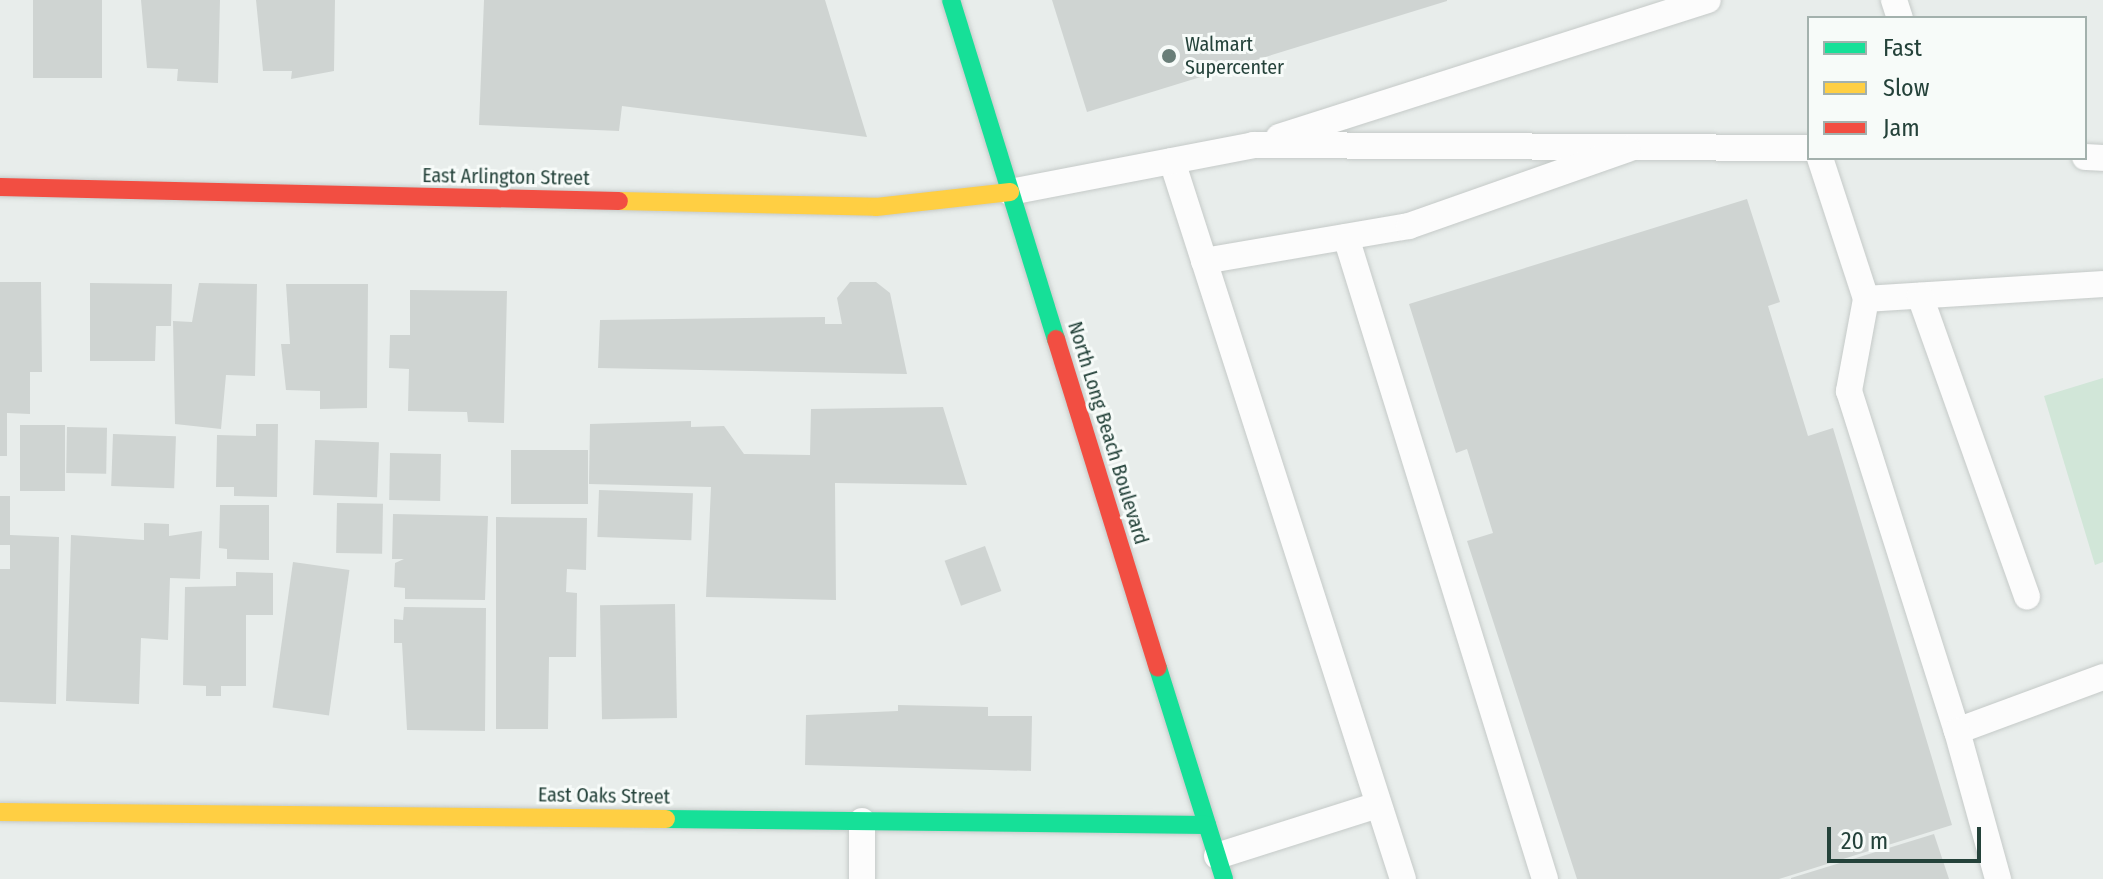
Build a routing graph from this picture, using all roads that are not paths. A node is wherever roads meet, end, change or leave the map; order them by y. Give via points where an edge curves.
1 (951, 0) edge
2 (1708, 0) edge
3 (1648, 142) junction
4 (1253, 145) junction
5 (1807, 148) edge
6 (1821, 160) edge
7 (1172, 161) junction
8 (0, 187) edge
9 (1010, 192) junction
10 (1346, 237) junction
11 (1204, 261) junction
12 (2103, 284) edge
13 (1920, 296) junction
14 (1866, 299) junction
15 (2027, 597) dead end
16 (2103, 677) edge
17 (1957, 731) junction
18 (1378, 805) junction
19 (0, 812) edge
20 (862, 821) junction
21 (1207, 825) junction
22 (1220, 868) edge
23 (862, 879) edge
24 (1403, 879) edge
25 (1545, 879) edge
26 (1998, 879) edge

1 - 9 street, North Long Beach Boulevard
2 - 4 lane
3 - 4 lane
3 - 5 lane
3 - 10 lane via 1409,226
4 - 7 lane
6 - 14 lane
7 - 9 lane
7 - 11 lane
8 - 9 street, East Arlington Street via 876,207
9 - 21 street, North Long Beach Boulevard
10 - 11 lane
10 - 25 lane
11 - 18 lane
12 - 13 lane
13 - 14 lane
13 - 15 lane
14 - 17 lane via 1849,391
16 - 17 lane
17 - 26 lane
18 - 22 lane
18 - 24 lane
19 - 20 street, East Oaks Street
20 - 21 street, East Oaks Street
20 - 23 lane
21 - 22 street, North Long Beach Boulevard

